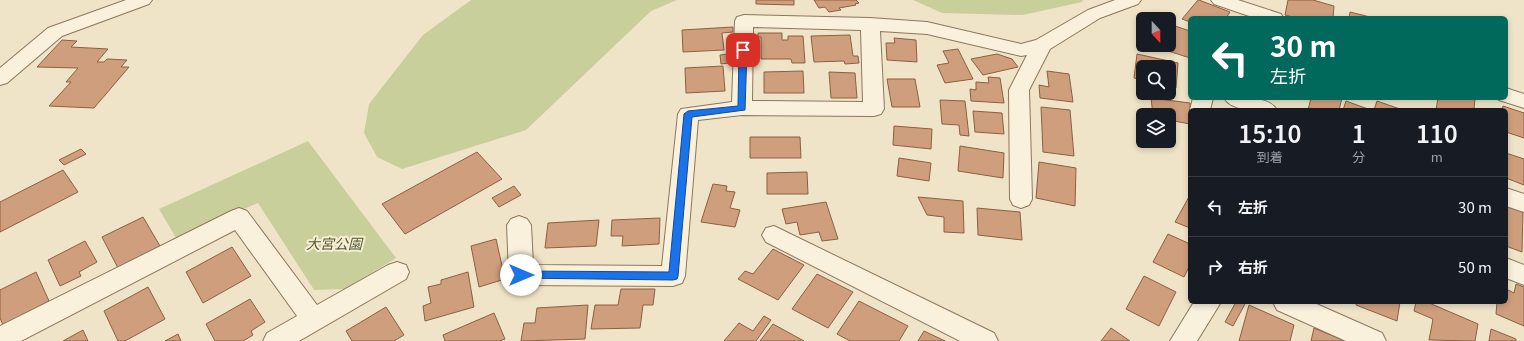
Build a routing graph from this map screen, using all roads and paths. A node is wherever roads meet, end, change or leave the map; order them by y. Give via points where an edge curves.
1 (143, 0) edge
2 (1132, 0) edge
3 (1220, 0) edge
4 (1247, 14) edge
5 (1260, 16) edge
6 (870, 24) junction
7 (1042, 45) junction
8 (0, 78) edge
9 (1508, 96) edge
10 (1240, 100) edge
11 (1524, 101) edge
12 (742, 108) junction
13 (1262, 108) edge
14 (1508, 197) edge
15 (1021, 199) dead end
16 (1524, 203) edge
17 (518, 225) dead end
18 (774, 235) dead end
19 (1508, 269) edge
20 (398, 272) dead end
21 (1524, 275) edge
22 (1207, 304) edge
23 (1290, 304) edge
24 (313, 320) junction
25 (0, 339) edge
26 (276, 341) edge
27 (985, 341) edge
28 (1183, 341) edge
29 (1373, 341) edge

1 - 8 street via 55,32
2 - 7 street via 1094,14
3 - 4 street
4 - 5 street
6 - 7 street via 927,28 1021,50
6 - 12 street via 744,21
6 - 12 street via 874,109
7 - 15 street via 1019,90
9 - 11 street
10 - 13 street
12 - 17 street via 688,114 673,276 521,275
14 - 16 street
18 - 27 street
19 - 21 street
20 - 24 street
22 - 28 street
23 - 29 street
24 - 25 street via 239,217
24 - 26 street

